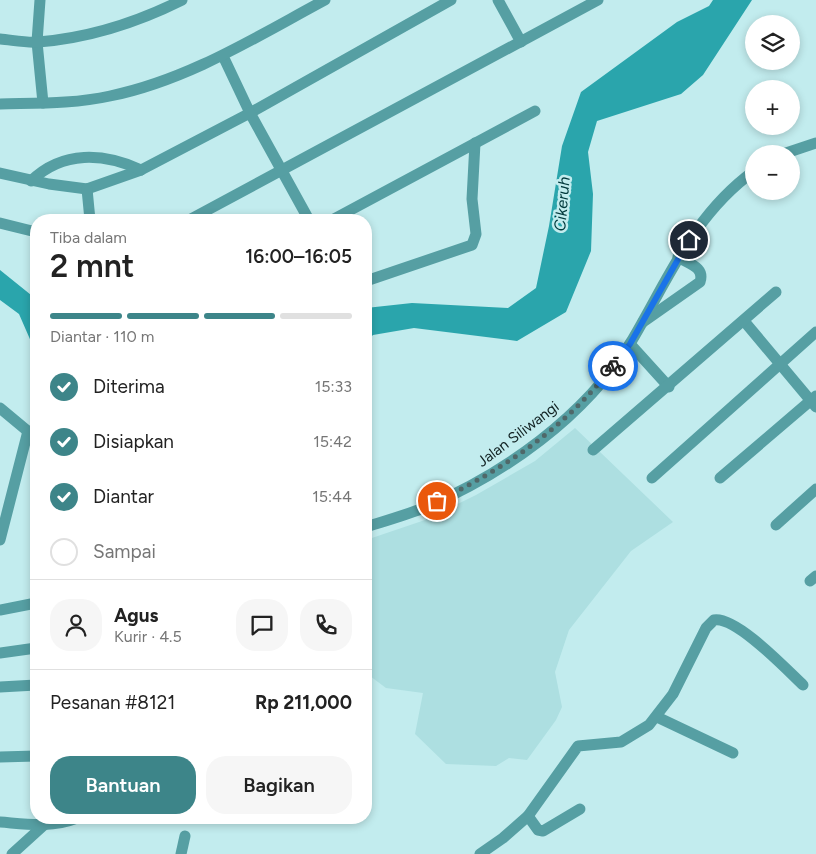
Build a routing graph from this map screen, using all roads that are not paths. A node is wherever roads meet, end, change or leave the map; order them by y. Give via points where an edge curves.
1 (40, 0) edge
2 (182, 0) edge
3 (325, 0) edge
4 (450, 0) edge
5 (498, 0) edge
6 (598, 0) edge
7 (0, 39) edge
8 (37, 42) junction
9 (522, 42) junction
10 (223, 56) junction
11 (43, 103) junction
12 (0, 104) edge
13 (535, 111) dead end
14 (250, 113) junction
15 (476, 143) junction
16 (816, 143) edge
17 (800, 148) edge
18 (282, 169) junction
19 (141, 170) junction
20 (0, 173) edge
21 (745, 178) edge
22 (31, 181) junction
23 (87, 189) junction
24 (89, 214) edge
25 (200, 214) edge
26 (305, 214) edge
27 (343, 214) edge
28 (0, 223) edge
29 (30, 230) edge
30 (678, 257) junction
31 (372, 279) edge
32 (776, 292) dead end
33 (744, 321) junction
34 (641, 323) junction
35 (816, 332) edge
36 (630, 344) junction
37 (779, 365) junction
38 (669, 387) junction
39 (814, 401) edge
40 (0, 408) edge
41 (30, 433) edge
42 (30, 442) edge
43 (593, 450) dead end
44 (652, 478) dead end
45 (720, 478) dead end
46 (816, 488) edge
47 (372, 525) edge
48 (776, 525) dead end
49 (0, 540) edge
50 (30, 605) edge
51 (0, 610) edge
52 (30, 649) edge
53 (0, 652) edge
54 (30, 685) edge
55 (803, 685) dead end
56 (0, 687) edge
57 (658, 717) junction
58 (733, 753) dead end
59 (30, 756) edge
60 (0, 757) edge
61 (580, 809) dead end
62 (528, 816) junction
63 (0, 822) edge
64 (53, 824) edge
65 (44, 825) junction
66 (185, 836) dead end
67 (12, 854) edge
68 (181, 854) edge
69 (480, 854) edge

1 - 8 street
2 - 8 street via 140,19 94,33
3 - 10 street
4 - 14 street
5 - 9 street
6 - 9 street
7 - 8 street
8 - 11 street
9 - 18 street
10 - 11 street via 170,79 110,96
10 - 14 street
11 - 12 street
13 - 15 street
14 - 18 street
14 - 19 street
15 - 27 street
15 - 31 street via 472,199 476,234 472,245
16 - 17 street
18 - 25 street
18 - 26 street
19 - 22 street via 109,157 79,159 51,166
19 - 23 street
20 - 22 street
21 - 30 street, Jalan Siliwangi via 731,188 700,224
22 - 23 street
23 - 24 street
28 - 29 street
30 - 34 street, Jalan Siliwangi
30 - 34 street via 700,269 700,282
32 - 33 street
33 - 37 street
33 - 38 street
34 - 36 street, Jalan Siliwangi
35 - 37 street
36 - 38 street
36 - 47 street, Jalan Siliwangi via 592,393 556,428 525,450 471,485 423,508
37 - 39 street
37 - 44 street
38 - 43 street
39 - 45 street
40 - 41 street
42 - 49 street
46 - 48 street
50 - 51 street
52 - 53 street
54 - 56 street
55 - 57 street via 753,639 722,620 714,620 706,628 683,676
57 - 58 street
57 - 62 street via 628,739 578,746
59 - 60 street
61 - 62 street via 543,831 538,830
62 - 69 street
63 - 65 street
64 - 65 street
65 - 67 street
66 - 68 street

